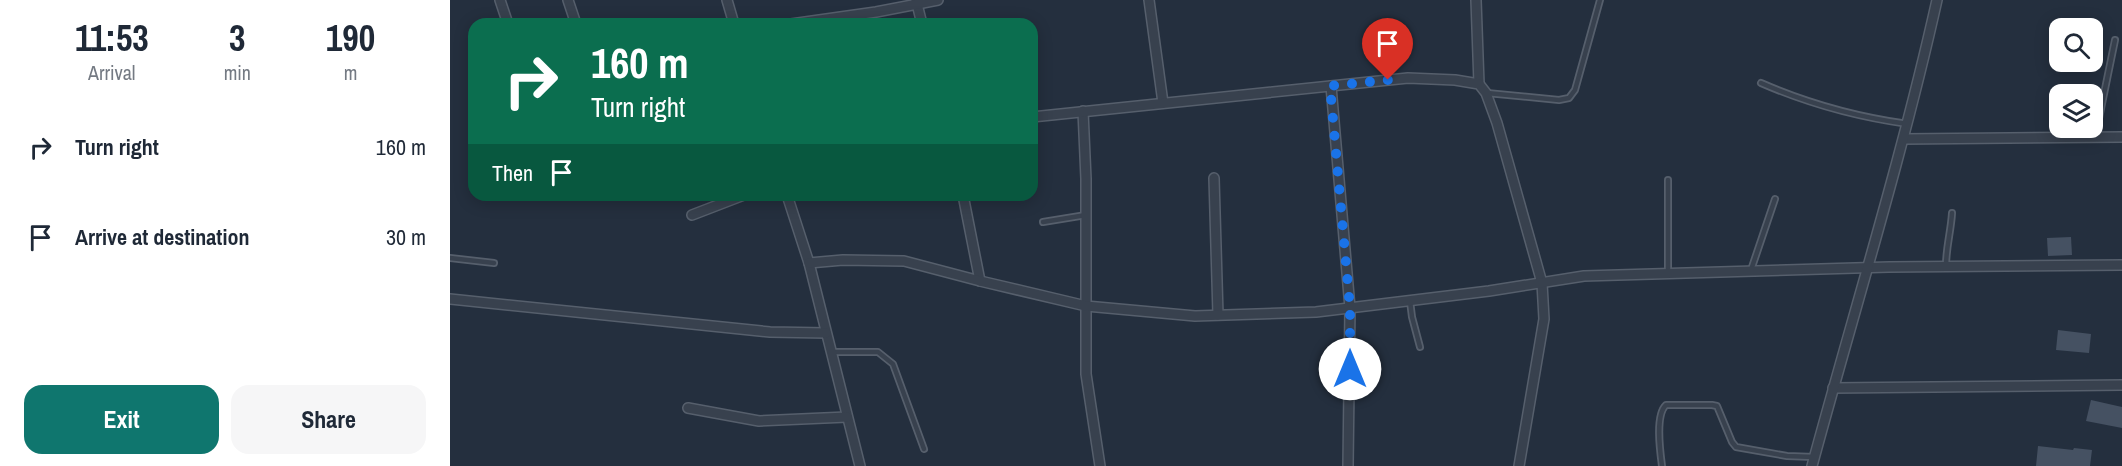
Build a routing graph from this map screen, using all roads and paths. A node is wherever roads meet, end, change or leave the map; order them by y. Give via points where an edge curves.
1 (500, 0) edge
2 (568, 0) edge
3 (727, 0) edge
4 (938, 0) edge
5 (1149, 0) edge
6 (1476, 0) edge
7 (1600, 0) edge
8 (1937, 0) edge
9 (917, 2) edge
10 (506, 18) edge
11 (574, 18) edge
12 (732, 18) edge
13 (825, 18) edge
14 (921, 18) edge
15 (2115, 40) dead end
16 (1761, 83) dead end
17 (1479, 84) junction
18 (1330, 86) junction
19 (1486, 93) junction
20 (2103, 99) edge
21 (1163, 103) junction
22 (1083, 111) junction
23 (1038, 116) edge
24 (1908, 124) junction
25 (2122, 137) edge
26 (2095, 138) edge
27 (2103, 138) edge
28 (1904, 139) junction
29 (1214, 178) dead end
30 (1668, 180) dead end
31 (1775, 199) dead end
32 (728, 201) edge
33 (789, 201) edge
34 (964, 201) edge
35 (1952, 213) dead end
36 (692, 215) dead end
37 (1086, 215) junction
38 (1043, 222) dead end
39 (450, 258) edge
40 (494, 263) dead end
41 (809, 263) junction
42 (2122, 265) edge
43 (1946, 267) junction
44 (1866, 268) junction
45 (1751, 270) junction
46 (1668, 273) junction
47 (980, 281) junction
48 (1542, 283) junction
49 (450, 299) edge
50 (1410, 301) junction
51 (1086, 306) junction
52 (1350, 308) junction
53 (1218, 315) junction
54 (826, 333) junction
55 (1420, 347) dead end
56 (831, 352) junction
57 (2122, 385) edge
58 (1833, 388) junction
59 (688, 408) dead end
60 (847, 417) junction
61 (924, 449) dead end
62 (1813, 461) edge
63 (860, 466) edge
64 (1100, 466) edge
65 (1348, 466) edge
66 (1519, 466) edge
67 (1662, 466) edge

1 - 10 street
2 - 11 street
3 - 12 street
4 - 9 street
5 - 21 street
6 - 17 street
7 - 19 lane via 1575,90 1569,98
8 - 24 street
9 - 13 street
9 - 14 street
15 - 20 lane
16 - 24 lane via 1855,115
17 - 18 street via 1408,78
17 - 19 street
18 - 21 street
18 - 52 street
19 - 48 street
21 - 22 street
22 - 23 street
22 - 37 street
24 - 28 street
25 - 27 street
26 - 28 street
28 - 44 street
29 - 53 street
30 - 46 lane
31 - 45 lane
32 - 36 street
33 - 41 street
34 - 47 street
35 - 43 lane
37 - 38 lane
37 - 51 street
39 - 40 lane
41 - 47 street via 904,261
41 - 54 street
42 - 43 street
43 - 44 street
44 - 45 street
44 - 58 street
45 - 46 street
46 - 48 street via 1584,276
47 - 51 street
48 - 50 street
48 - 66 street via 1544,320
49 - 54 street via 770,332
50 - 52 street
50 - 55 lane
51 - 53 street
51 - 64 street via 1086,374
52 - 53 street
52 - 65 street
54 - 56 street
56 - 60 street
56 - 61 lane via 878,352 893,364
57 - 58 street
58 - 62 street
59 - 60 street via 759,421
60 - 63 street
62 - 67 lane via 1736,447 1717,406 1666,405 1660,413

